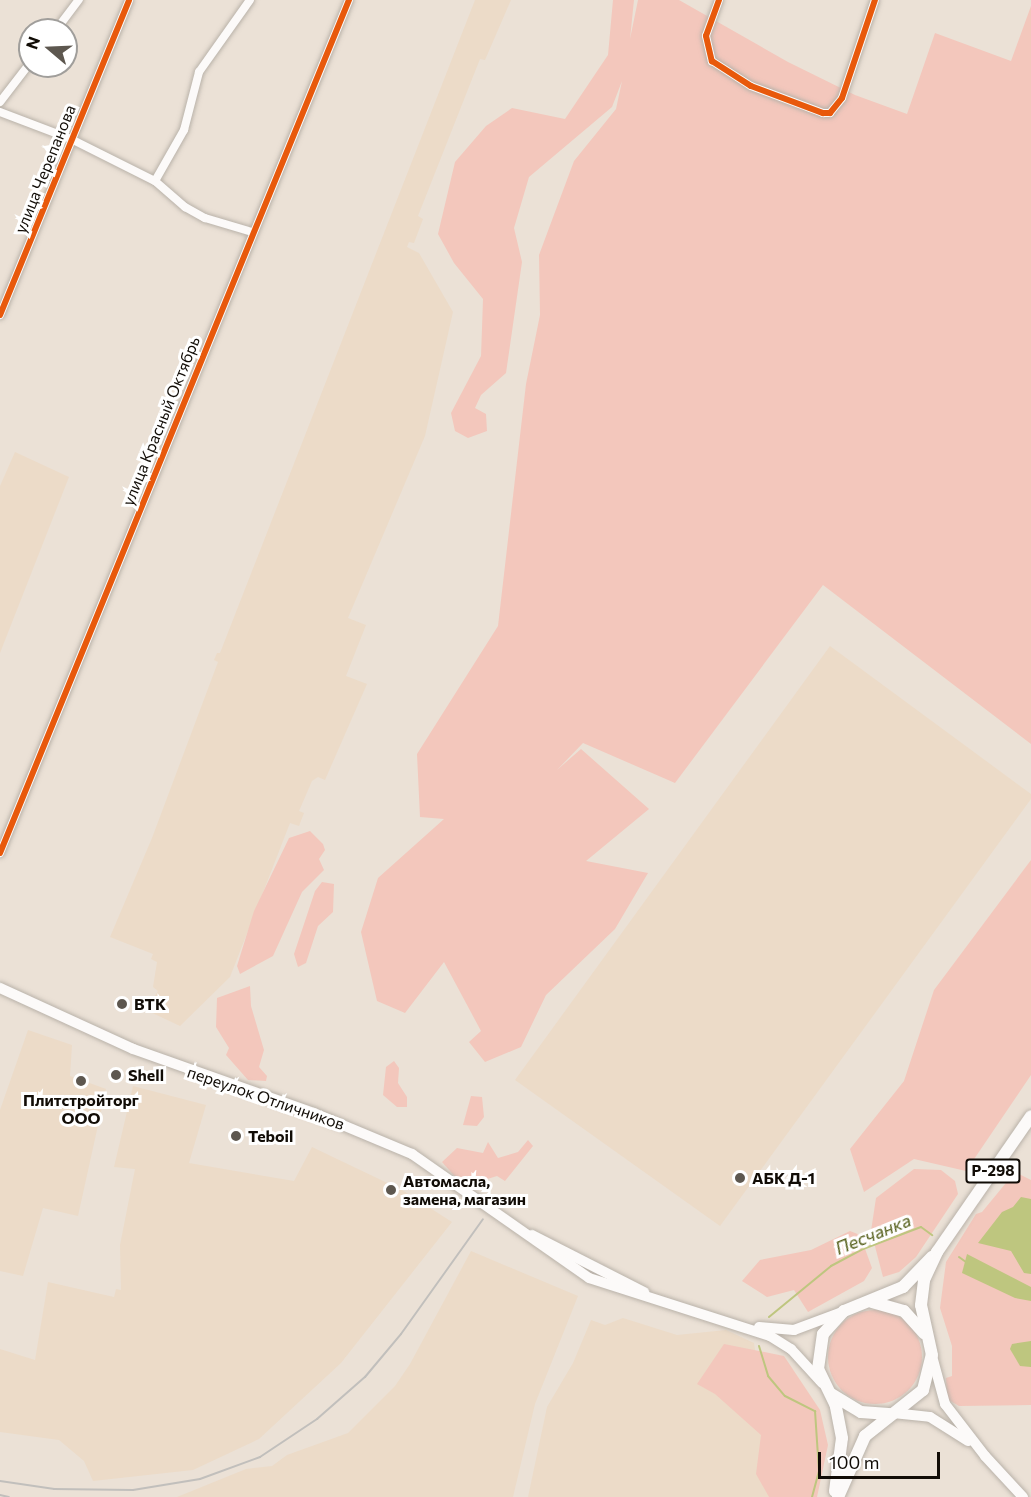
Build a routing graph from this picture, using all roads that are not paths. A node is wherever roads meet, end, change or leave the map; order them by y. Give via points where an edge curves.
1 (79, 0) edge
2 (129, 0) edge
3 (250, 0) edge
4 (349, 0) edge
5 (719, 0) edge
6 (875, 0) edge
7 (65, 18) edge
8 (18, 78) edge
9 (0, 102) edge
10 (0, 112) edge
11 (71, 139) junction
12 (155, 181) junction
13 (252, 232) junction
14 (2, 301) edge
15 (0, 315) edge
16 (0, 853) edge
17 (0, 988) edge
18 (1031, 1116) edge
19 (937, 1252) junction
20 (871, 1302) junction
21 (844, 1311) junction
22 (744, 1325) junction
23 (930, 1341) junction
24 (932, 1356) junction
25 (826, 1389) junction
26 (893, 1413) junction
27 (980, 1450) junction
28 (836, 1497) edge
29 (1023, 1497) edge

1 - 7 street
2 - 11 street, улица Черепанова
3 - 12 street via 199,72 184,130
4 - 13 street, улица Красный Октябрь
5 - 6 street via 706,36 712,61 751,86 824,113 830,113 842,98
8 - 9 street
10 - 11 street
11 - 12 street
11 - 14 street, улица Черепанова
12 - 13 street via 185,207 205,218
13 - 16 street, улица Красный Октябрь
14 - 15 street, улица Черепанова
17 - 22 main road, переулок Отличников via 133,1049 314,1113 399,1148 430,1164 519,1230 652,1296
18 - 19 highway, Р-298
19 - 20 highway, Р-298 via 903,1287
19 - 23 highway, Р-298 via 921,1296
20 - 21 highway, Р-298
20 - 23 highway via 904,1311
21 - 22 main road via 794,1330
21 - 25 highway, Р-298 via 827,1326 819,1345 818,1369
22 - 25 main road via 785,1345
23 - 24 highway, Р-298
24 - 26 highway, Р-298 via 923,1390
24 - 27 main road via 945,1404
25 - 26 highway via 861,1412
25 - 28 highway, Р-298 via 842,1438
26 - 27 main road via 930,1417
26 - 28 highway, Р-298 via 861,1443
27 - 29 main road

